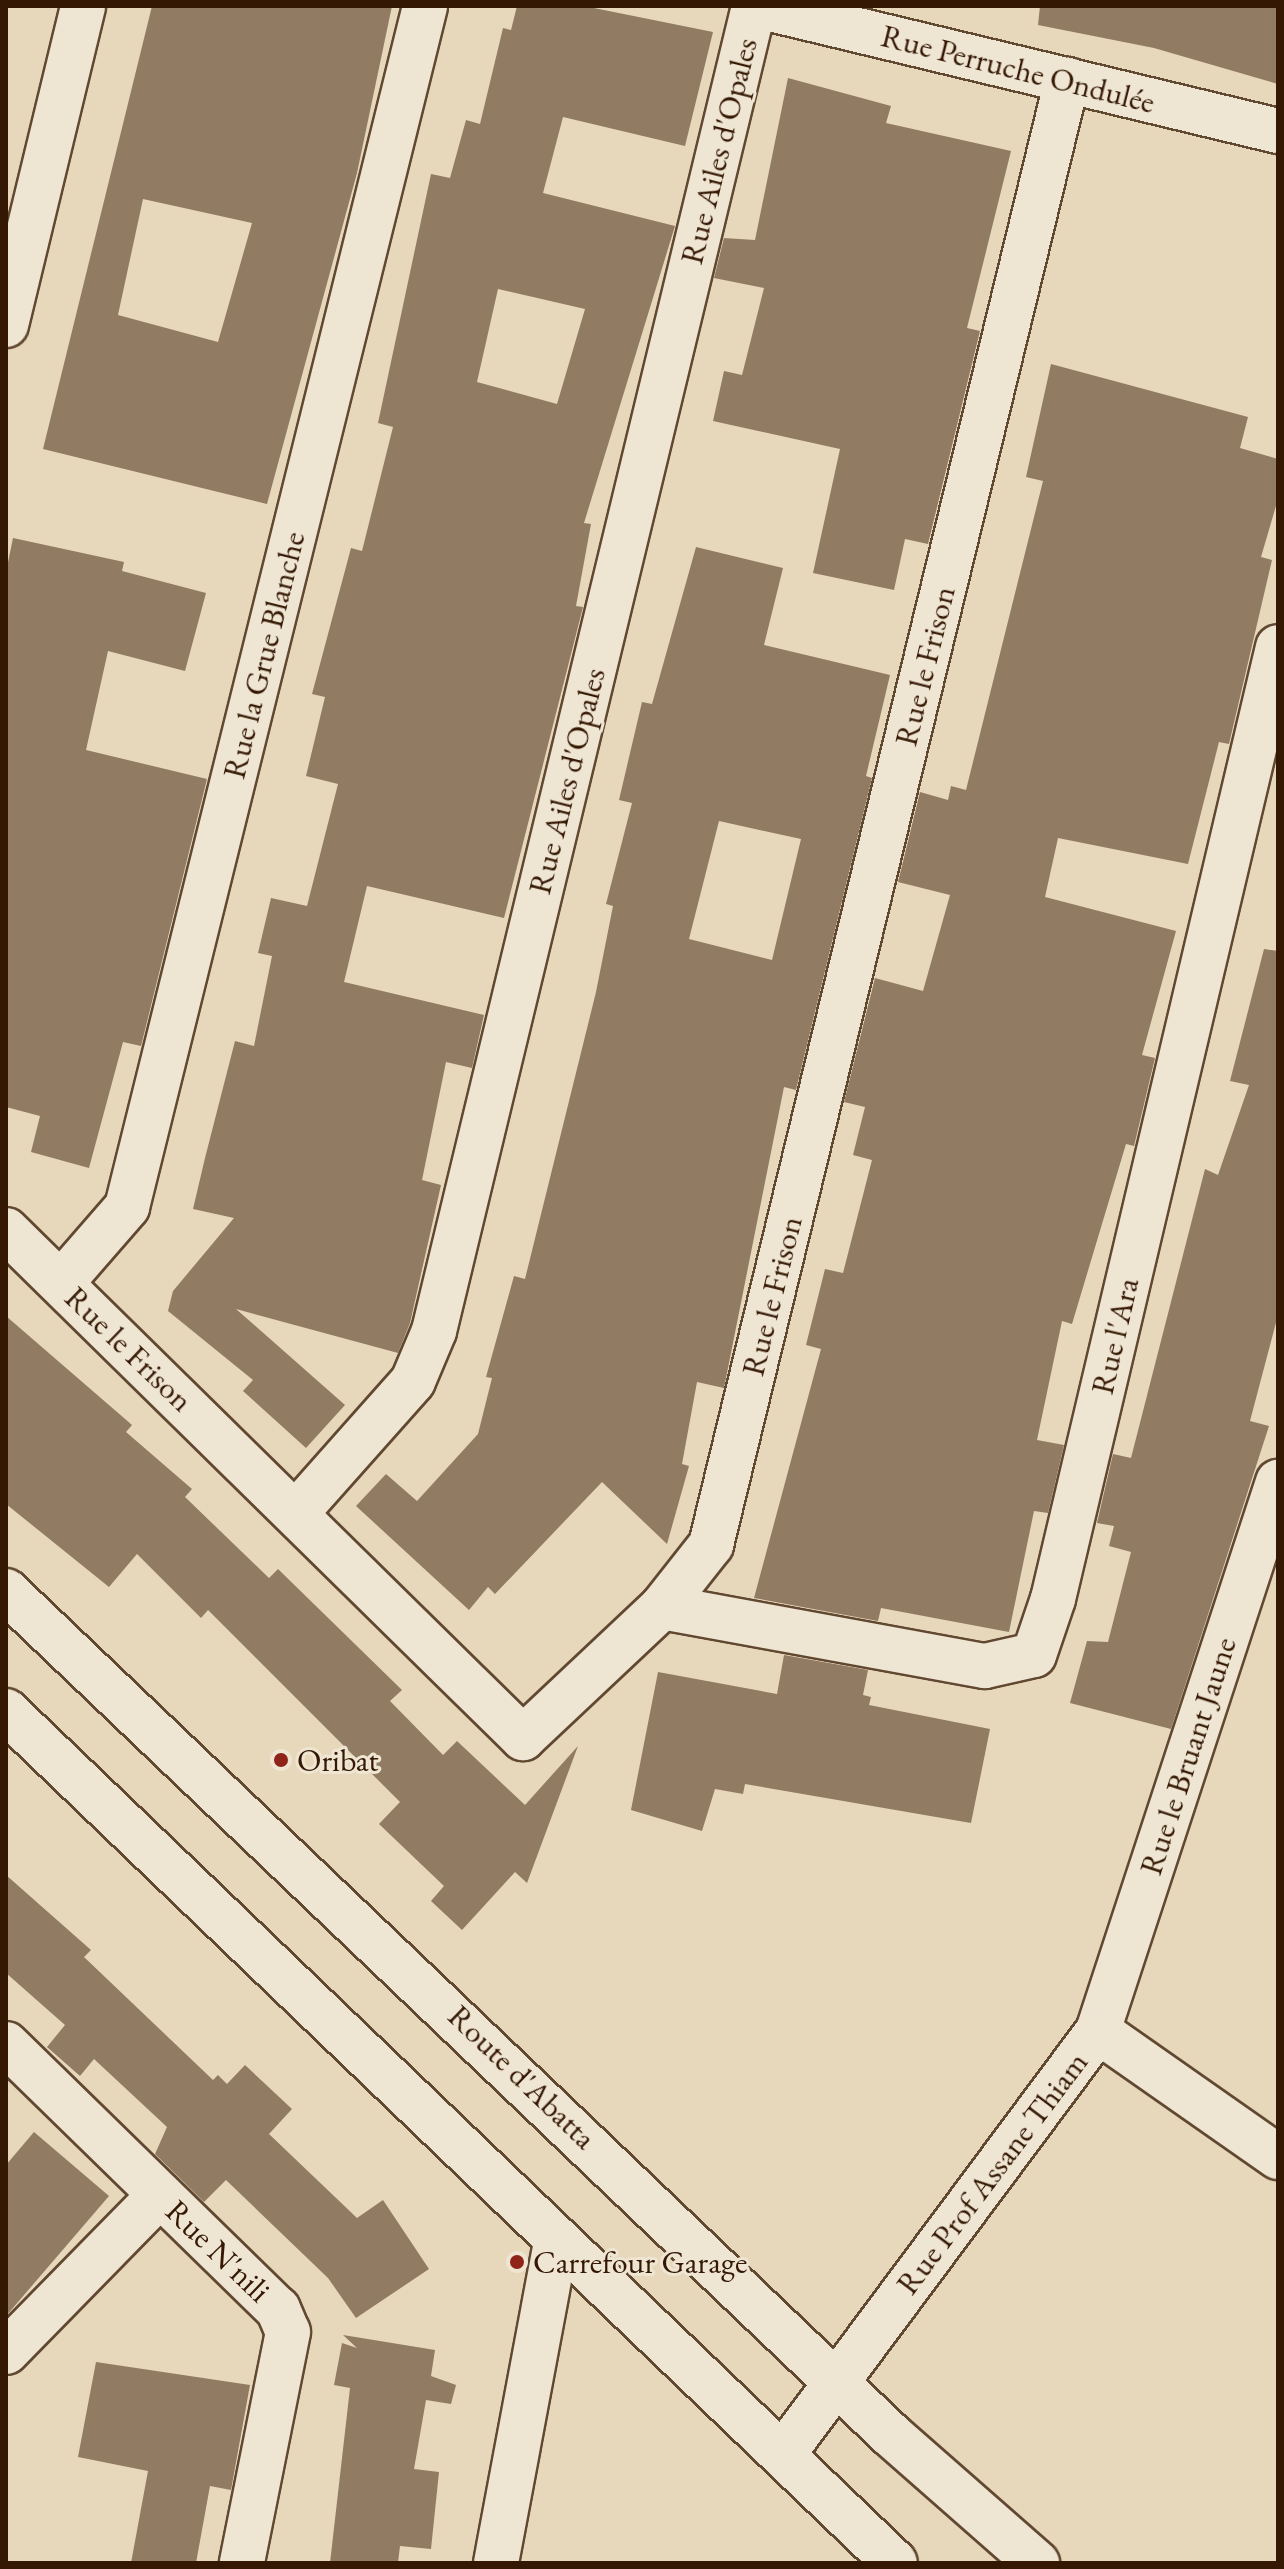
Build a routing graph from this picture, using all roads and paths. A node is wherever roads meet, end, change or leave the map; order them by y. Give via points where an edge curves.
1 (83, 6) edge
2 (425, 6) edge
3 (756, 6) edge
4 (1067, 80) junction
5 (1278, 131) edge
6 (6, 325) edge
7 (1278, 647) edge
8 (6, 1230) edge
9 (61, 1283) junction
10 (1278, 1482) edge
11 (296, 1513) junction
12 (6, 1591) edge
13 (662, 1607) junction
14 (6, 1711) edge
15 (1098, 2031) junction
16 (6, 2044) edge
17 (1278, 2157) edge
18 (160, 2195) junction
19 (556, 2241) junction
20 (6, 2352) edge
21 (839, 2378) junction
22 (783, 2454) junction
23 (242, 2563) edge
24 (496, 2563) edge
25 (895, 2563) edge
26 (1037, 2563) edge

1 - 6 street
2 - 9 street, Rue la Grue Blanche via 127,1207
3 - 4 street, Rue Perruche Ondulée
3 - 11 street, Rue Ailes d'Opales via 434,1331 413,1381
4 - 5 street, Rue Perruche Ondulée
4 - 13 street, Rue le Frison via 711,1545
7 - 13 street, Rue l'Ara via 1053,1599 1034,1655 985,1666
8 - 9 street, Rue le Frison
9 - 11 street, Rue le Frison
10 - 15 street, Rue le Bruant Jaune
11 - 13 street, Rue le Frison via 523,1738
12 - 21 street, Route d'Abatta
14 - 19 street
15 - 17 street, Rue Prof Assane Thiam
15 - 21 street, Rue Prof Assane Thiam
16 - 18 street, Rue N'nili
18 - 20 street
18 - 23 street, Rue N'nili via 278,2309 288,2332
19 - 22 street
19 - 24 street
21 - 22 street, Rue Prof Assane Thiam
21 - 26 street, Route d'Abatta via 890,2434
22 - 25 street

